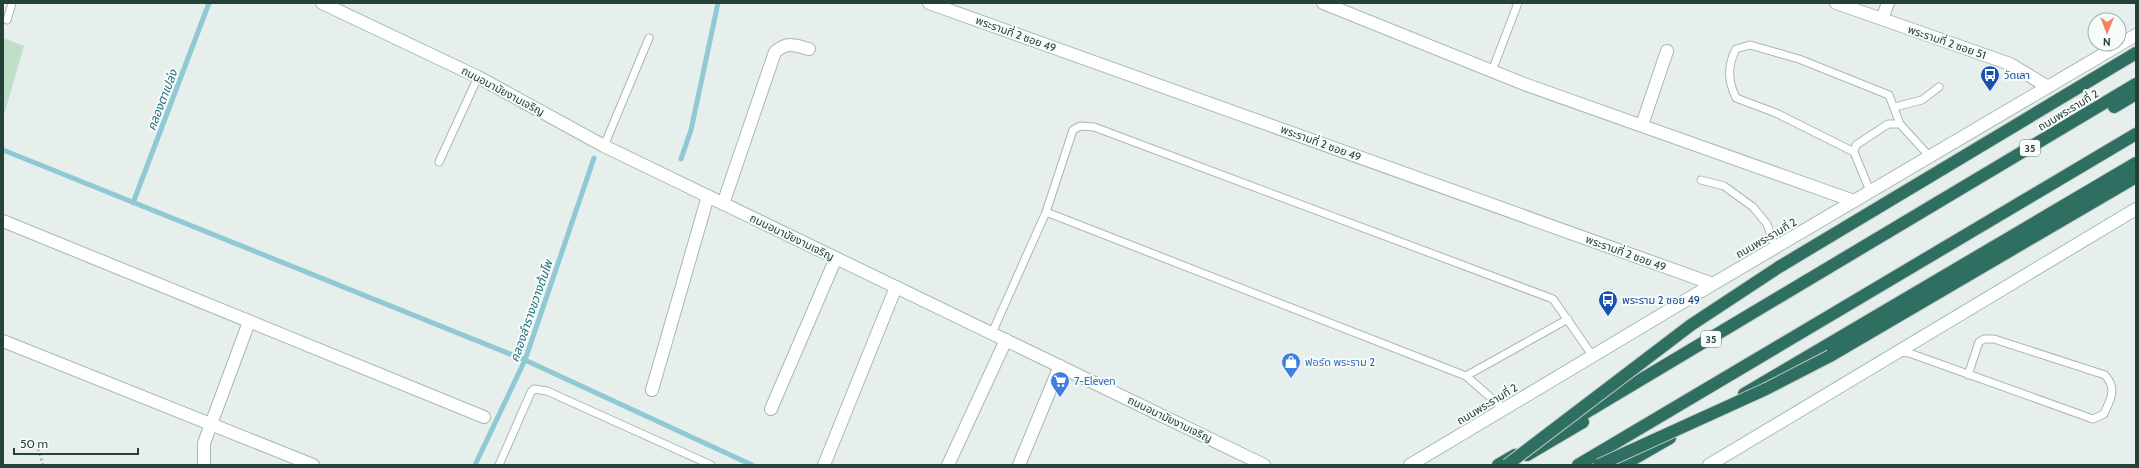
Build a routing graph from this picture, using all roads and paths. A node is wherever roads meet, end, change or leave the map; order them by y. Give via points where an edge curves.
1 (12, 3) edge
2 (322, 3) edge
3 (928, 3) edge
4 (1323, 3) edge
5 (1518, 3) edge
6 (1836, 3) edge
7 (1888, 3) edge
8 (1882, 19) junction
9 (7, 20) dead end
10 (2134, 36) edge
11 (649, 38) dead end
12 (809, 49) dead end
13 (1667, 51) dead end
14 (2136, 53) edge
15 (1492, 71) junction
16 (478, 77) junction
17 (2136, 84) edge
18 (1938, 87) dead end
19 (2048, 87) junction
20 (2136, 94) edge
21 (1895, 107) junction
22 (1900, 124) junction
23 (1642, 125) junction
24 (2136, 134) edge
25 (604, 146) junction
26 (1854, 152) junction
27 (1930, 157) junction
28 (439, 162) dead end
29 (2136, 163) edge
30 (2136, 177) edge
31 (1700, 180) dead end
32 (1870, 191) junction
33 (708, 196) junction
34 (1854, 201) junction
35 (723, 204) junction
36 (2133, 211) edge
37 (1046, 212) junction
38 (3, 221) edge
39 (1775, 247) junction
40 (836, 258) junction
41 (1713, 284) junction
42 (896, 287) junction
43 (1568, 319) junction
44 (249, 322) junction
45 (992, 333) junction
46 (1006, 340) junction
47 (3, 341) edge
48 (1896, 352) junction
49 (1592, 355) junction
50 (1060, 366) junction
51 (1968, 375) junction
52 (1466, 376) junction
53 (652, 390) dead end
54 (771, 409) dead end
55 (1504, 409) junction
56 (484, 417) dead end
57 (212, 424) junction
58 (38, 449) dead end
59 (43, 465) edge
60 (204, 465) edge
61 (313, 465) edge
62 (499, 465) edge
63 (711, 465) edge
64 (824, 465) edge
65 (948, 465) edge
66 (1019, 465) edge
67 (1264, 465) edge
68 (1410, 465) edge
69 (1498, 465) edge
70 (1507, 465) edge
71 (1510, 465) edge
72 (1578, 465) edge
73 (1599, 465) edge
74 (1623, 465) edge
75 (1709, 465) edge

1 - 9 lane
2 - 16 street, ถนนอนามัยงามเจริญ
3 - 41 street, พระรามที่ 2 ซอย 49
4 - 15 street
5 - 15 lane
6 - 8 street, พระรามที่ 2 ซอย 51
7 - 8 street
8 - 19 street, พระรามที่ 2 ซอย 51 via 2010,64
10 - 19 street, ถนนพระรามที่ 2
11 - 25 lane
12 - 35 street via 792,44 783,45 775,52
13 - 23 street
14 - 70 highway, bridge via 1746,288 1664,345
15 - 23 street
16 - 25 street, ถนนอนามัยงามเจริญ
16 - 28 lane
17 - 69 highway, ถนนพระรามที่ 2 / 35
18 - 21 lane via 1922,100
19 - 27 street, ถนนพระรามที่ 2
20 - 71 highway, bridge
21 - 22 lane
21 - 26 lane via 1889,95 1799,59 1750,45 1736,49 1731,58 1728,75 1736,98 1776,113
22 - 26 lane via 1888,124 1856,145
22 - 27 lane
23 - 34 street
24 - 72 highway
25 - 33 street, ถนนอนามัยงามเจริญ
26 - 32 lane
27 - 32 street, ถนนพระรามที่ 2
29 - 74 highway
30 - 73 highway, bridge via 1817,363
31 - 39 lane via 1724,186 1753,207 1767,224
32 - 34 street, ถนนพระรามที่ 2
33 - 35 street, ถนนอนามัยงามเจริญ
33 - 53 street
34 - 39 street, ถนนพระรามที่ 2
35 - 40 street, ถนนอนามัยงามเจริญ
36 - 48 street
37 - 43 lane via 1073,130 1080,126 1094,127 1553,299
37 - 45 lane
37 - 52 lane
38 - 44 street
39 - 41 street, ถนนพระรามที่ 2
40 - 42 street, ถนนอนามัยงามเจริญ
40 - 54 street
41 - 49 street, ถนนพระรามที่ 2
42 - 45 street, ถนนอนามัยงามเจริญ
42 - 64 street
43 - 49 lane
43 - 52 lane
44 - 56 street
44 - 57 street
45 - 46 street, ถนนอนามัยงามเจริญ
46 - 50 street, ถนนอนามัยงามเจริญ
46 - 65 street
47 - 57 street
48 - 51 lane via 1909,353
48 - 75 street
49 - 55 street, ถนนพระรามที่ 2
50 - 66 street
50 - 67 street, ถนนอนามัยงามเจริญ
51 - 51 lane via 1979,342 1994,339 2105,375 2112,383 2113,393 2104,414 2093,419
52 - 55 lane
55 - 68 street, ถนนพระรามที่ 2
57 - 60 street via 204,443
57 - 61 street
58 - 59 path
62 - 63 lane via 531,392 538,389

